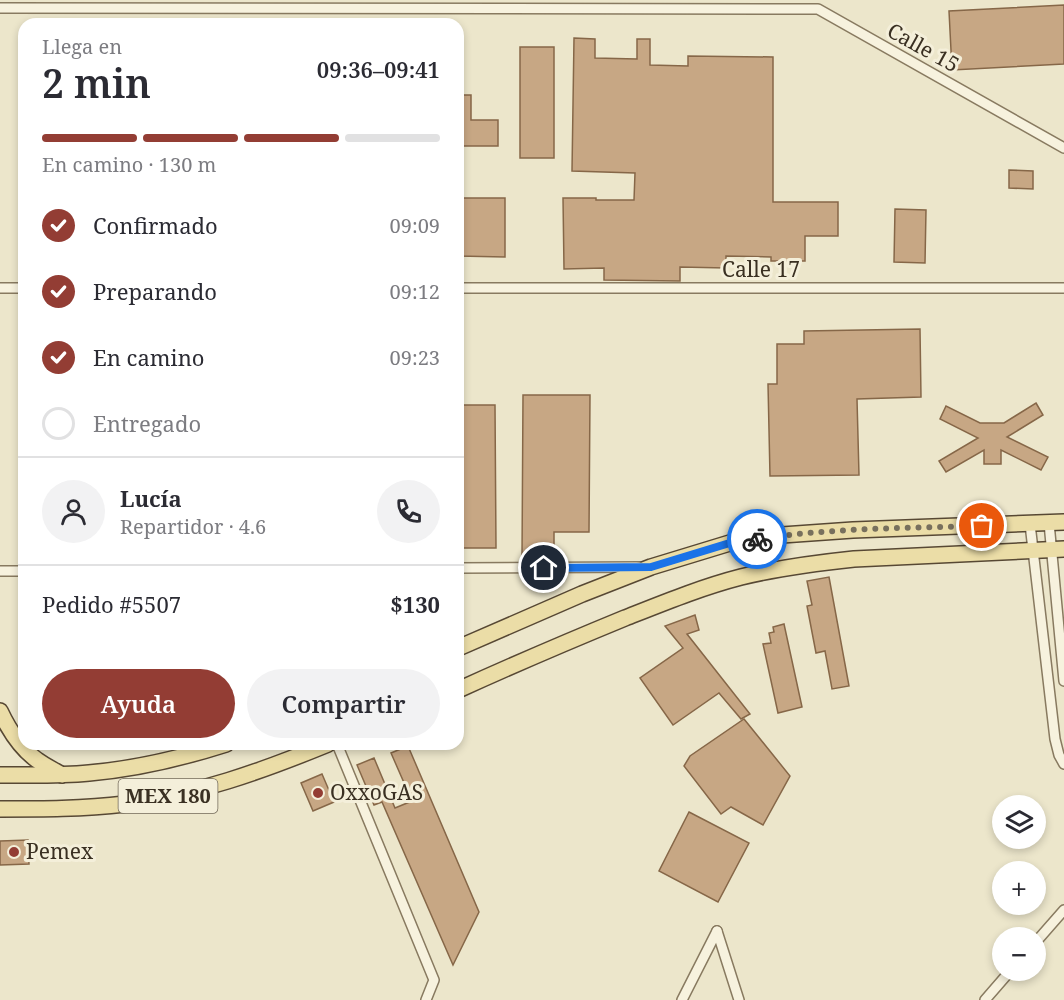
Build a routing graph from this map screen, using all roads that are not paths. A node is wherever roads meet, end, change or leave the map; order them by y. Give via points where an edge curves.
1 (0, 8) edge
2 (1064, 148) edge
3 (0, 288) edge
4 (18, 288) edge
5 (464, 288) edge
6 (1064, 288) edge
7 (1056, 522) edge
8 (1030, 524) junction
9 (1033, 550) junction
10 (1060, 550) edge
11 (651, 567) junction
12 (464, 568) edge
13 (0, 571) edge
14 (18, 571) edge
15 (1059, 629) junction
16 (1042, 631) junction
17 (464, 645) edge
18 (1064, 683) edge
19 (464, 687) edge
20 (1048, 687) junction
21 (0, 711) edge
22 (18, 741) edge
23 (25, 750) edge
24 (203, 750) edge
25 (313, 750) edge
26 (338, 750) edge
27 (1064, 764) edge
28 (0, 775) edge
29 (62, 775) junction
30 (0, 809) edge
31 (1064, 910) edge
32 (1046, 930) edge
33 (1001, 981) edge
34 (426, 1000) edge
35 (682, 1000) edge
36 (739, 1000) edge
37 (985, 1000) edge

1 - 2 street, Calle 15 via 818,9
3 - 4 street
5 - 6 street, Calle 17
7 - 8 main road
7 - 10 street
8 - 9 street
8 - 11 main road via 782,535 733,542
9 - 10 main road
9 - 16 street
9 - 19 main road via 854,559 749,575 667,602
10 - 15 street
11 - 12 street
11 - 17 main road
13 - 14 street
15 - 16 street
15 - 18 street
16 - 20 street
18 - 20 street
20 - 27 street via 1055,739
21 - 22 main road
23 - 29 main road
24 - 29 main road, MEX 180 via 129,768
25 - 30 main road, MEX 180 via 193,790 124,804
26 - 34 street via 434,980
28 - 29 main road, MEX 180
31 - 32 street
33 - 37 street
35 - 36 street via 717,931

